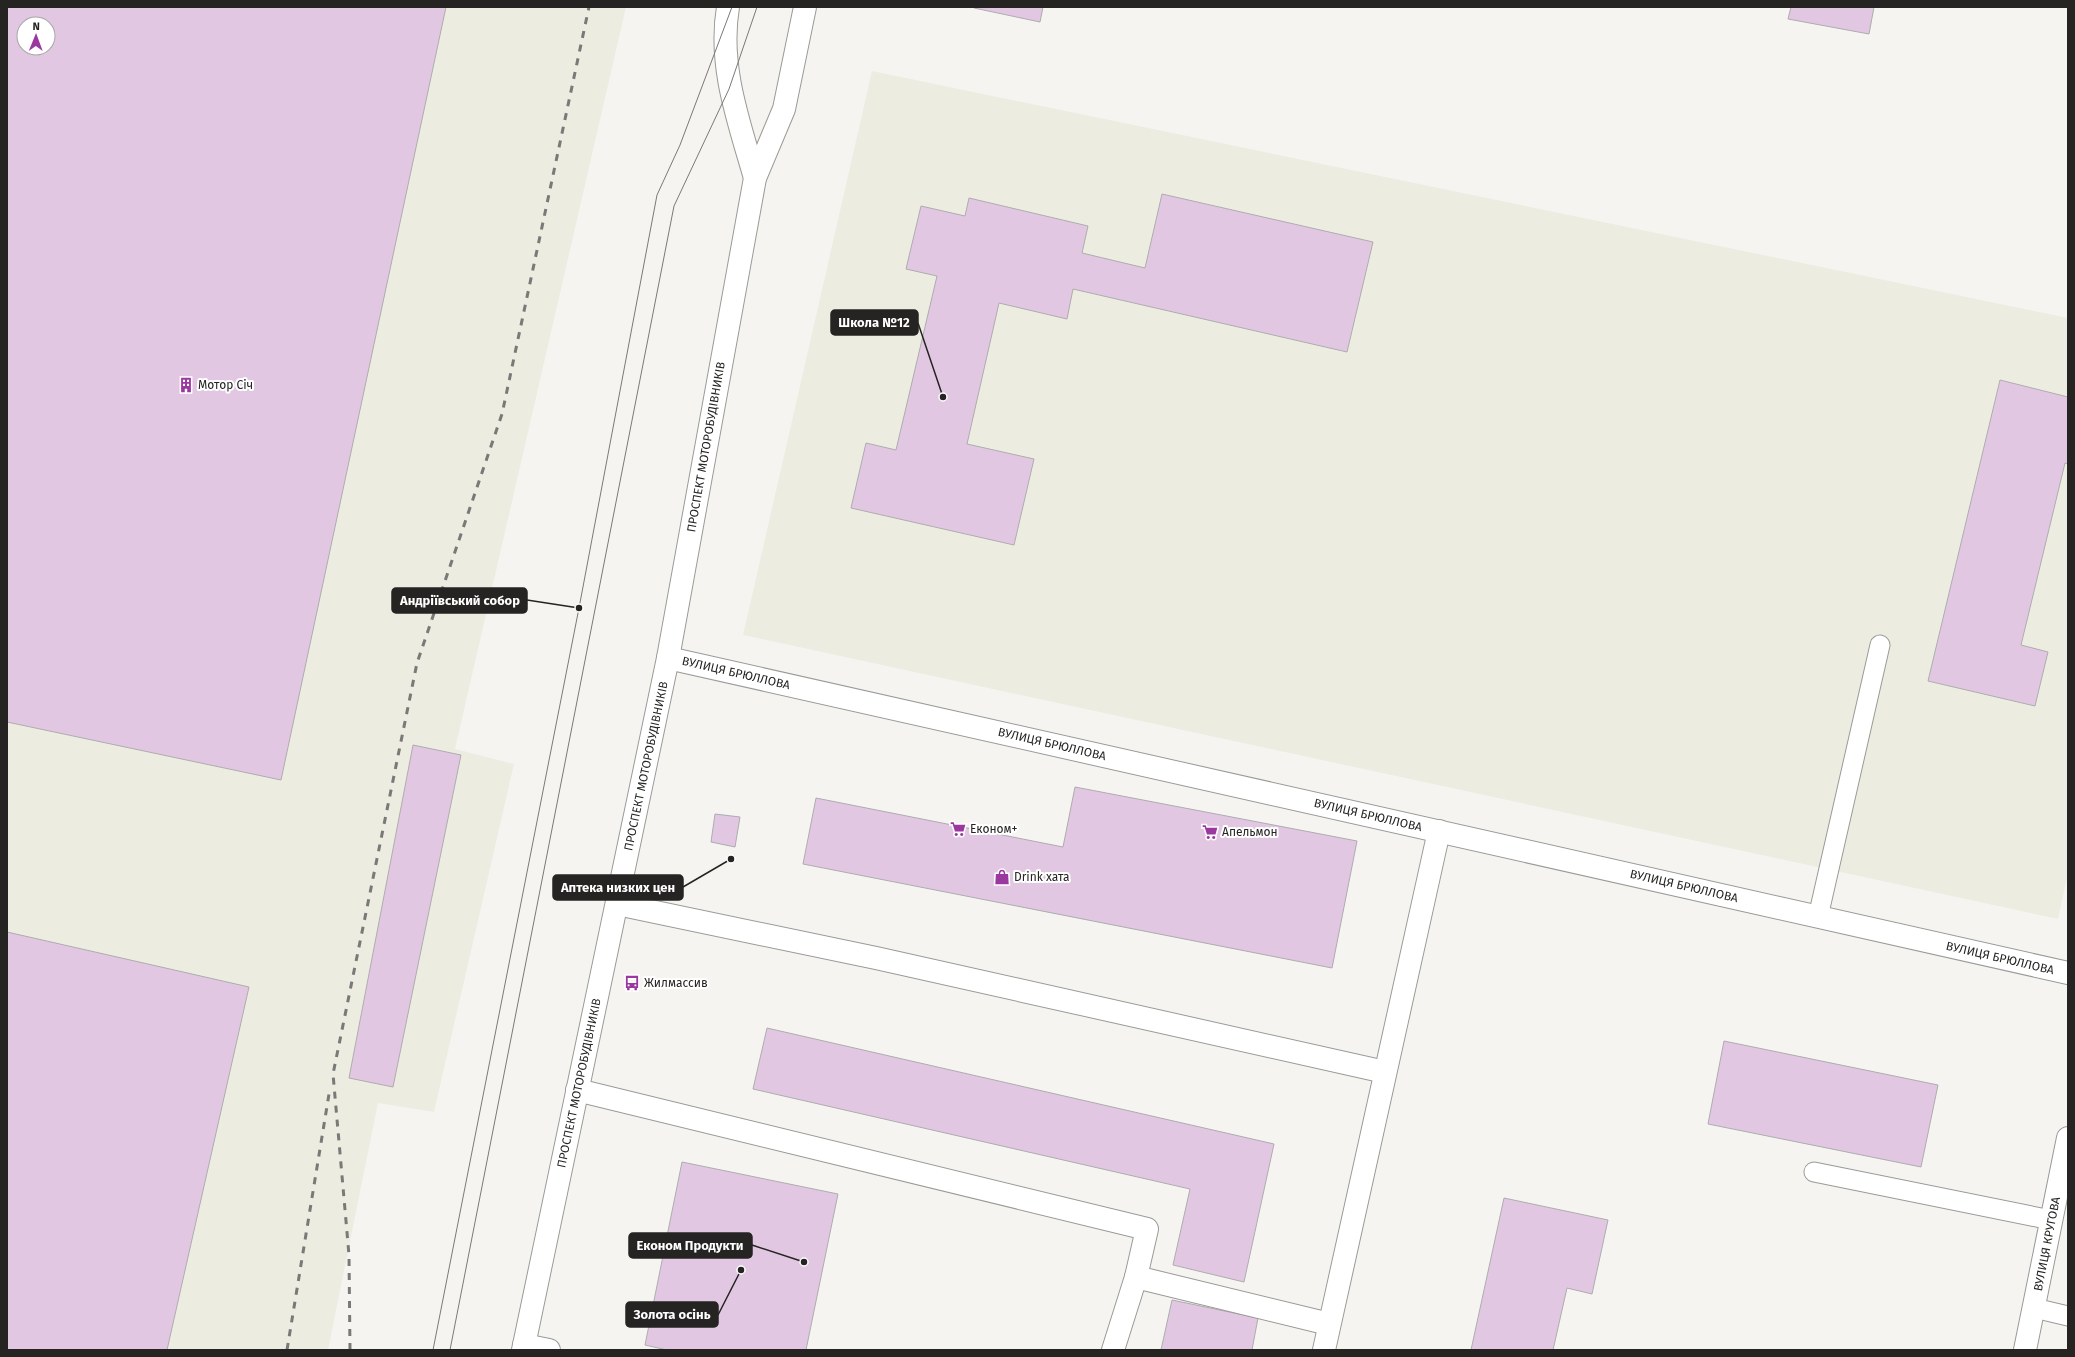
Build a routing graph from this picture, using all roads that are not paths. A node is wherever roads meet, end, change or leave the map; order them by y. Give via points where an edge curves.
1 (728, 7) edge
2 (805, 7) edge
3 (755, 178) junction
4 (1880, 645) dead end
5 (668, 658) junction
6 (1438, 831) junction
7 (617, 904) junction
8 (1818, 917) junction
9 (2068, 973) edge
10 (1385, 1072) junction
11 (577, 1090) junction
12 (2068, 1138) edge
13 (1814, 1172) dead end
14 (2052, 1220) junction
15 (1136, 1277) junction
16 (2034, 1308) junction
17 (2068, 1316) edge
18 (1329, 1324) junction
19 (523, 1347) edge
20 (549, 1350) edge
21 (1113, 1350) edge
22 (1324, 1350) edge
23 (2025, 1350) edge

1 - 3 street, ПРОСПЕКТ МОТОРОБУДІВНИКІВ via 724,28 729,88
2 - 3 street, ПРОСПЕКТ МОТОРОБУДІВНИКІВ via 784,109
3 - 5 street, ПРОСПЕКТ МОТОРОБУДІВНИКІВ
4 - 8 lane
5 - 6 street, ВУЛИЦЯ БРЮЛЛОВА
5 - 7 street, ПРОСПЕКТ МОТОРОБУДІВНИКІВ
6 - 8 street, ВУЛИЦЯ БРЮЛЛОВА
6 - 10 street
7 - 10 street via 876,958
7 - 11 street, ПРОСПЕКТ МОТОРОБУДІВНИКІВ
8 - 9 street, ВУЛИЦЯ БРЮЛЛОВА
10 - 18 street
11 - 15 street via 1147,1229
11 - 19 street, ПРОСПЕКТ МОТОРОБУДІВНИКІВ
12 - 14 street, ВУЛИЦЯ КРУГОВА
13 - 14 lane
14 - 16 street, ВУЛИЦЯ КРУГОВА
15 - 18 street
15 - 21 street
16 - 17 lane
16 - 23 street, ВУЛИЦЯ КРУГОВА
18 - 22 street
19 - 20 street

